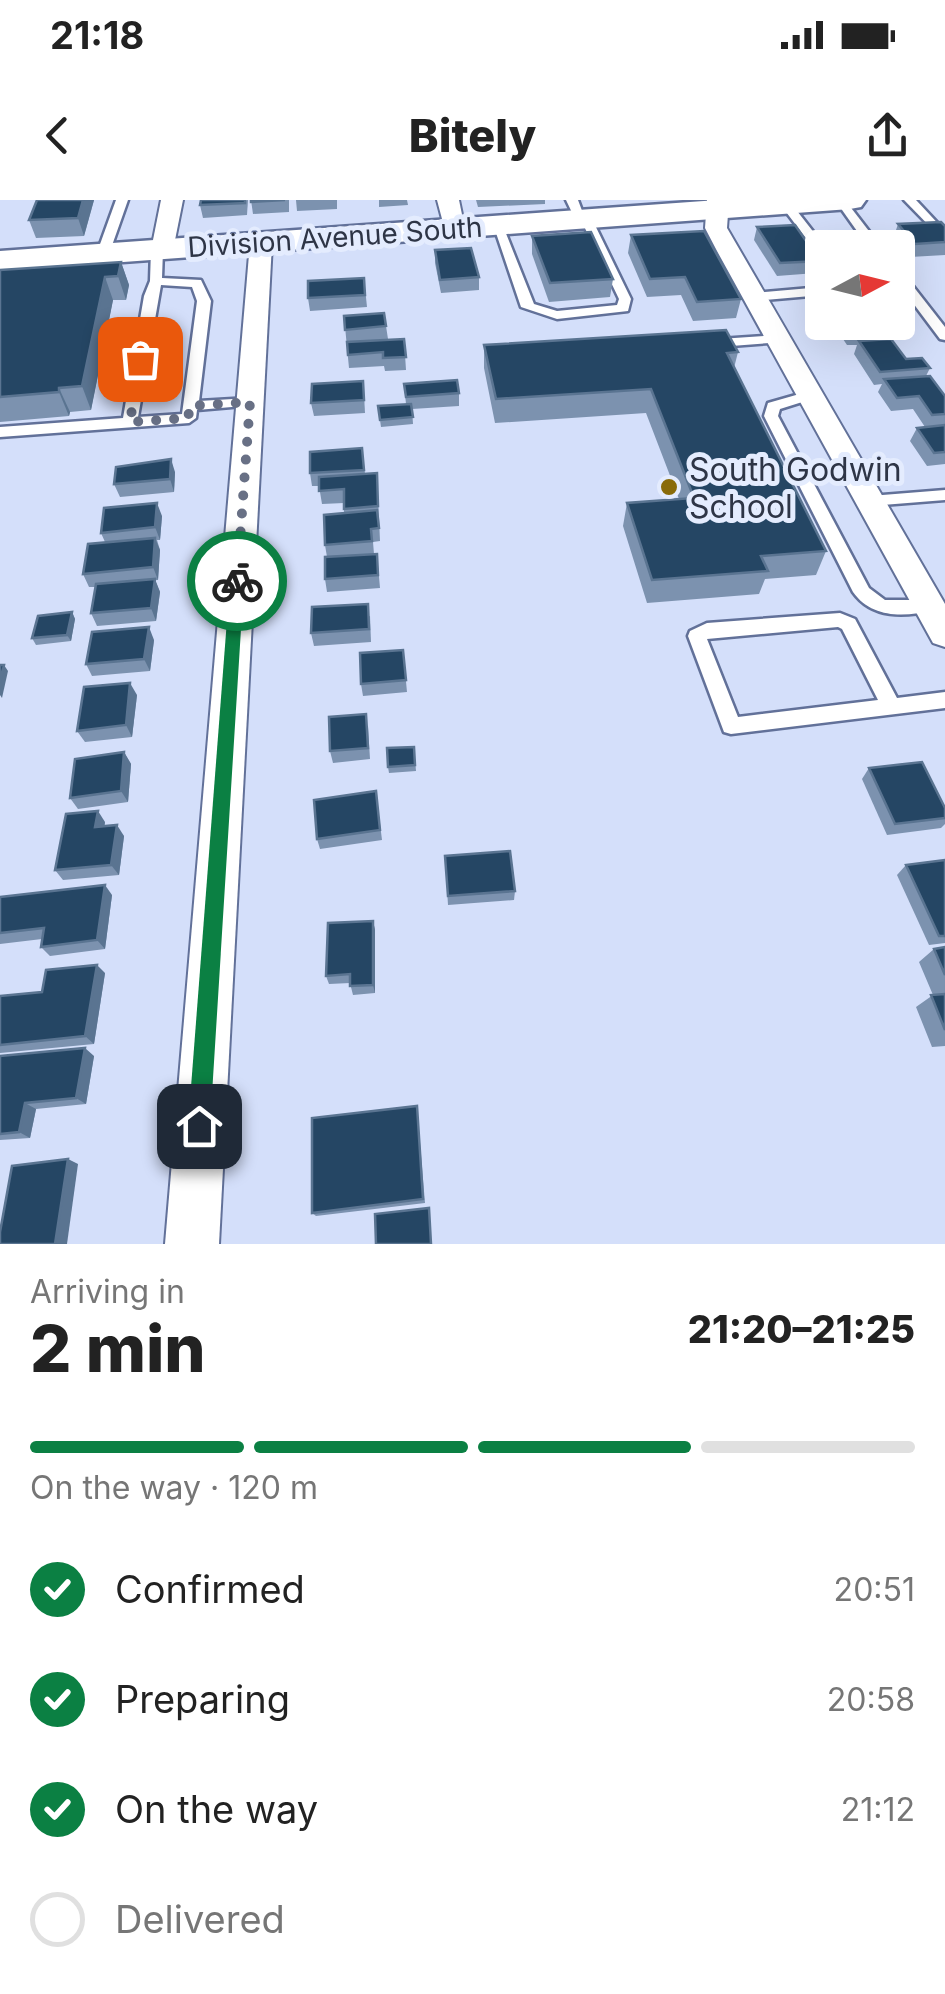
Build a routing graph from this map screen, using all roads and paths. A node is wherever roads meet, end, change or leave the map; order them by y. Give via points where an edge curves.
1 (122, 200) edge
2 (172, 200) edge
3 (850, 200) edge
4 (910, 200) edge
5 (840, 201) edge
6 (786, 204) junction
7 (716, 205) edge
8 (451, 214) edge
9 (583, 225) edge
10 (806, 230) edge
11 (862, 230) edge
12 (501, 238) junction
13 (945, 238) edge
14 (261, 243) junction
15 (524, 248) dead end
16 (103, 254) junction
17 (159, 260) junction
18 (0, 261) edge
19 (805, 292) edge
20 (754, 297) junction
21 (915, 297) edge
22 (945, 336) edge
23 (778, 339) junction
24 (680, 346) edge
25 (810, 395) junction
26 (250, 402) junction
27 (190, 406) junction
28 (130, 422) junction
29 (0, 432) edge
30 (945, 495) edge
31 (870, 502) junction
32 (928, 605) junction
33 (945, 634) edge
34 (945, 700) edge
35 (891, 706) junction
36 (192, 1244) edge

1 - 16 lane
2 - 17 street
3 - 5 main road, Division Avenue South
4 - 13 lane
5 - 6 main road, Division Avenue South
5 - 11 lane
6 - 7 main road, Division Avenue South
6 - 10 lane
7 - 9 main road, Division Avenue South
7 - 20 street via 716,228
8 - 12 main road, Division Avenue South
8 - 14 main road, Division Avenue South
9 - 12 main road, Division Avenue South
9 - 12 lane via 626,299 624,308 557,315 528,306
12 - 15 lane
14 - 17 main road, Division Avenue South
14 - 26 street
16 - 17 main road, Division Avenue South
16 - 18 main road, Division Avenue South
17 - 27 lane via 202,290
17 - 28 lane
19 - 20 lane
20 - 23 street
21 - 22 lane
23 - 24 lane
23 - 25 street
25 - 31 street
25 - 32 lane via 773,406 772,416 862,592 882,608
26 - 27 lane
26 - 36 street
27 - 28 lane via 188,418
28 - 29 lane
30 - 31 lane
31 - 32 street
32 - 33 street
34 - 35 lane
35 - 35 lane via 731,726 697,636 840,620 849,624

